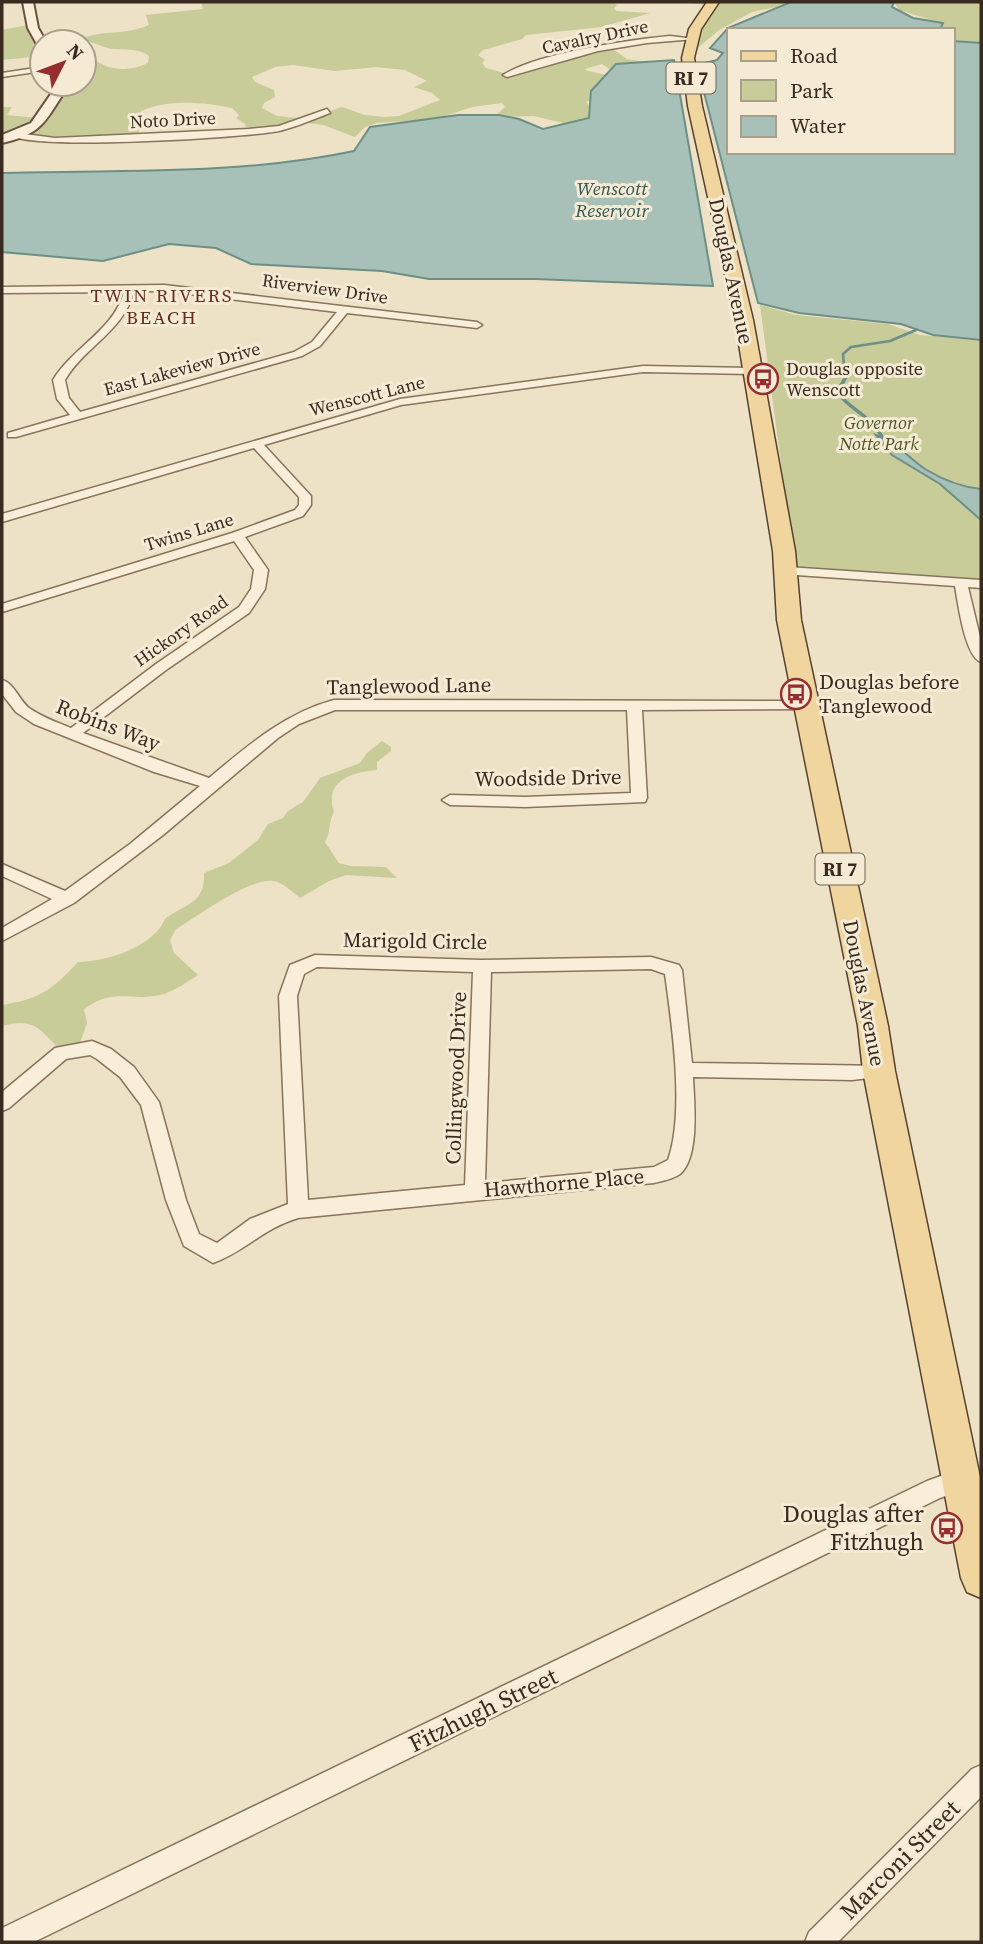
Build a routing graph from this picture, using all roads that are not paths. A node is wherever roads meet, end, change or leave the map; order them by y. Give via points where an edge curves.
1 (28, 2) edge
2 (713, 2) edge
3 (33, 28) edge
4 (691, 39) junction
5 (28, 71) edge
6 (2, 75) edge
7 (507, 75) dead end
8 (56, 98) edge
9 (327, 111) dead end
10 (17, 136) junction
11 (2, 139) edge
12 (130, 288) junction
13 (2, 290) edge
14 (345, 309) junction
15 (477, 325) dead end
16 (751, 370) junction
17 (77, 415) junction
18 (12, 435) dead end
19 (256, 444) junction
20 (2, 518) edge
21 (237, 536) junction
22 (787, 571) junction
23 (961, 583) junction
24 (981, 584) edge
25 (2, 608) edge
26 (981, 658) edge
27 (2, 684) edge
28 (634, 706) junction
29 (807, 706) junction
30 (71, 735) junction
31 (213, 785) junction
32 (450, 800) dead end
33 (2, 870) edge
34 (68, 899) junction
35 (2, 935) edge
36 (482, 966) junction
37 (684, 1070) junction
38 (879, 1071) junction
39 (2, 1103) edge
40 (475, 1191) junction
41 (298, 1209) junction
42 (963, 1479) junction
43 (981, 1578) edge
44 (981, 1777) edge
45 (4, 1942) edge
46 (819, 1942) edge

1 - 3 street
2 - 4 main road, RI 7
4 - 7 street, Cavalry Drive via 601,50
4 - 16 main road, Douglas Avenue / RI 7 via 688,58 695,106 744,320
5 - 6 street
8 - 10 street via 42,122
9 - 10 street, Noto Drive via 280,128 249,132 55,141
10 - 11 street
12 - 13 street, Riverview Drive
12 - 14 street, Riverview Drive via 197,291
12 - 17 street via 124,311 59,380 63,399
14 - 15 street, Riverview Drive
14 - 17 street, East Lakeview Drive via 316,344 298,354
16 - 19 street, Wenscott Lane via 643,369 419,398
16 - 22 main road, Douglas Avenue / RI 7
17 - 18 street, East Lakeview Drive
19 - 20 street, Wenscott Lane
19 - 21 street, Twins Lane via 305,496 305,505 286,519
21 - 25 street, Twins Lane
21 - 30 street, Hickory Road via 261,570 258,589 244,610
22 - 23 street
22 - 29 main road, Douglas Avenue / RI 7 via 789,620
23 - 24 street
23 - 26 street
27 - 30 street, Robins Way via 21,709
28 - 29 street, Tanglewood Lane
28 - 31 street, Tanglewood Lane via 319,707 282,727
28 - 32 street, Woodside Drive via 639,798
29 - 38 main road, Douglas Avenue / RI 7
30 - 31 street, Robins Way
31 - 34 street, Tanglewood Lane
33 - 34 street
34 - 35 street, Tanglewood Lane
36 - 37 street, Marigold Circle via 651,963 673,970
36 - 40 street, Collingwood Drive
36 - 41 street, Marigold Circle via 315,961 296,970 288,996
37 - 38 street
37 - 40 street, Hawthorne Place via 684,1139 677,1164 666,1172
38 - 42 main road, Douglas Avenue / RI 7
39 - 41 street, Hawthorne Place via 61,1053 92,1048 127,1072 150,1102 191,1240 214,1254 229,1249 272,1217
40 - 41 street, Hawthorne Place
42 - 43 main road, Douglas Avenue / RI 7
42 - 45 street, Fitzhugh Street
44 - 46 street, Marconi Street

